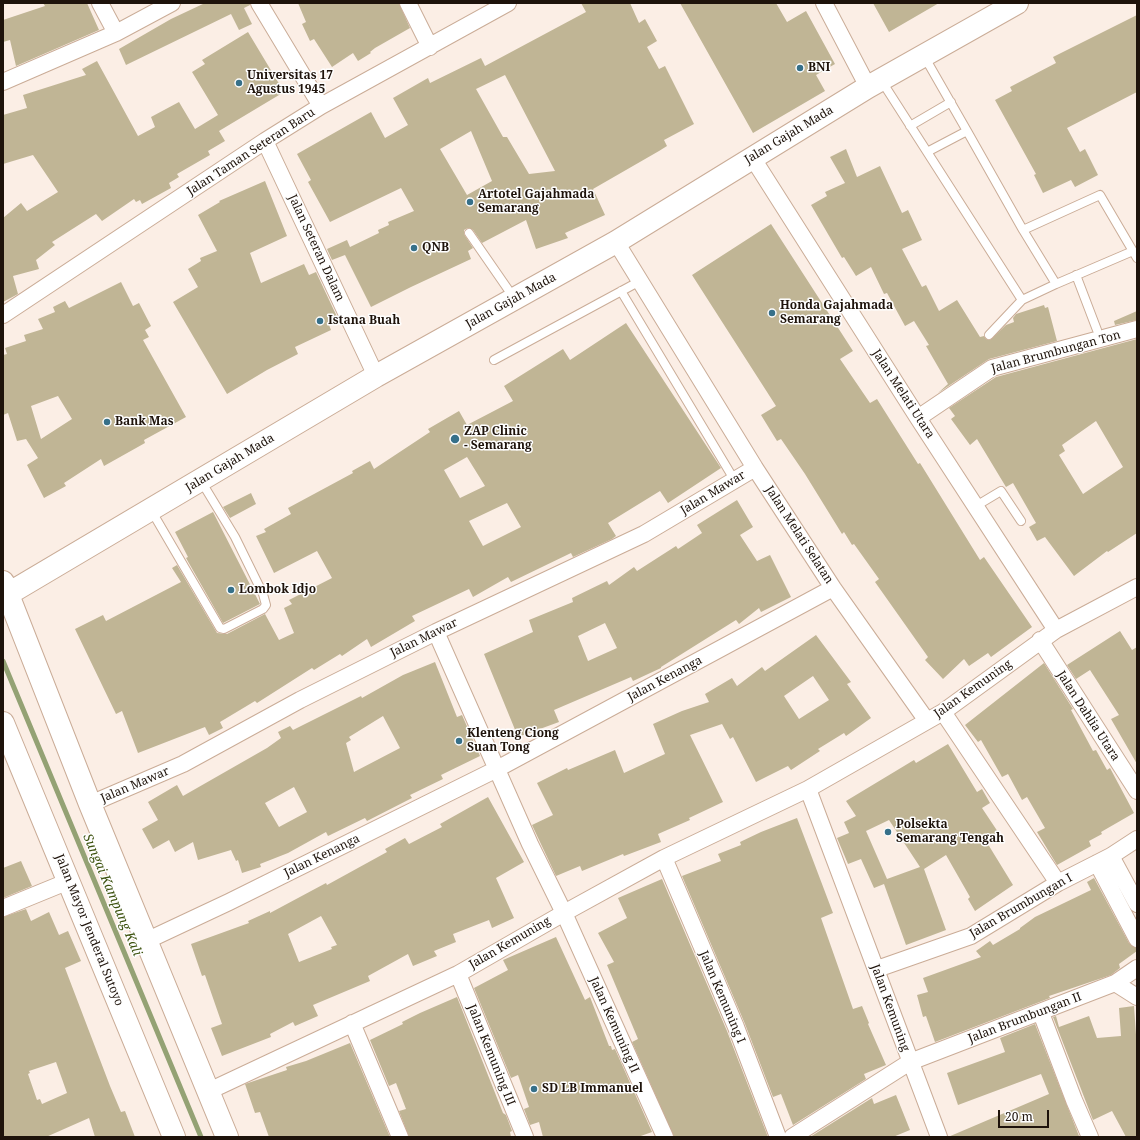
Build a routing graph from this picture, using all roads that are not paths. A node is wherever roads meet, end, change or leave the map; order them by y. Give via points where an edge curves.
1 (100, 3) edge
2 (172, 3) edge
3 (260, 3) edge
4 (408, 3) edge
5 (508, 3) edge
6 (824, 3) edge
7 (1017, 3) edge
8 (116, 33) junction
9 (430, 47) junction
10 (924, 56) junction
11 (5, 76) edge
12 (874, 83) junction
13 (952, 102) junction
14 (321, 106) junction
15 (910, 126) junction
16 (967, 131) junction
17 (265, 140) junction
18 (927, 152) junction
19 (752, 157) junction
20 (1023, 230) junction
21 (469, 233) dead end
22 (616, 242) junction
23 (1135, 254) edge
24 (1076, 275) junction
25 (640, 280) junction
26 (1056, 284) junction
27 (621, 291) junction
28 (515, 299) junction
29 (1022, 300) junction
30 (3, 315) edge
31 (1137, 329) edge
32 (1097, 330) dead end
33 (989, 335) dead end
34 (494, 360) dead end
35 (376, 376) junction
36 (918, 418) junction
37 (755, 468) junction
38 (201, 480) junction
39 (735, 481) junction
40 (976, 506) junction
41 (152, 510) junction
42 (1021, 521) dead end
43 (1137, 587) edge
44 (834, 588) junction
45 (4, 592) edge
46 (1056, 630) junction
47 (436, 632) junction
48 (1040, 640) junction
49 (943, 712) junction
50 (927, 721) junction
51 (3, 723) edge
52 (497, 770) junction
53 (808, 789) junction
54 (1137, 791) edge
55 (90, 804) junction
56 (1137, 839) edge
57 (1111, 856) junction
58 (664, 858) junction
59 (1097, 863) junction
60 (69, 881) junction
61 (1058, 883) junction
62 (1136, 901) edge
63 (1120, 907) junction
64 (3, 908) edge
65 (564, 912) junction
66 (1137, 939) edge
67 (146, 941) junction
68 (1137, 968) edge
69 (877, 969) junction
70 (458, 974) junction
71 (1115, 983) junction
72 (1137, 998) edge
73 (1041, 1013) junction
74 (352, 1024) junction
75 (910, 1062) junction
76 (209, 1091) junction
77 (174, 1137) edge
78 (227, 1137) edge
79 (400, 1137) edge
80 (525, 1137) edge
81 (665, 1137) edge
82 (778, 1137) edge
83 (792, 1137) edge
84 (939, 1137) edge
85 (1090, 1137) edge

1 - 8 street
2 - 8 street
3 - 14 street
4 - 9 street
5 - 9 street, Jalan Taman Seteran Baru
6 - 12 street
7 - 10 main road, Jalan Gajah Mada
8 - 11 street
9 - 14 street, Jalan Taman Seteran Baru
10 - 12 main road, Jalan Gajah Mada
10 - 13 lane
12 - 15 lane
12 - 19 main road, Jalan Gajah Mada
13 - 15 lane
13 - 16 lane
14 - 17 street, Jalan Taman Seteran Baru
15 - 18 lane
16 - 18 lane
16 - 20 lane
17 - 30 street, Jalan Taman Seteran Baru
17 - 35 street, Jalan Seteran Dalam
18 - 29 lane
19 - 22 main road, Jalan Gajah Mada
19 - 36 street, Jalan Melati Utara
20 - 23 lane via 1100,194
20 - 26 lane
21 - 28 lane
22 - 25 street, Jalan Melati Selatan
22 - 28 main road, Jalan Gajah Mada
23 - 24 lane
24 - 26 lane
24 - 32 lane
25 - 27 lane
25 - 37 street, Jalan Melati Selatan
26 - 29 lane
27 - 34 lane
27 - 39 lane
28 - 35 main road, Jalan Gajah Mada
29 - 33 lane
31 - 36 street, Jalan Brumbungan Ton via 992,368
35 - 38 main road, Jalan Gajah Mada
36 - 40 street, Jalan Melati Utara
37 - 39 street, Jalan Mawar
37 - 44 street, Jalan Melati Selatan
38 - 41 main road, Jalan Gajah Mada
38 - 41 lane via 235,537 263,594 266,606 263,609 220,628
39 - 47 street, Jalan Mawar via 644,534
40 - 42 lane via 1002,491
40 - 46 street, Jalan Melati Utara
41 - 45 main road, Jalan Gajah Mada
43 - 46 street, Jalan Kemuning
44 - 50 street, Jalan Melati Selatan
44 - 52 street, Jalan Kenanga
45 - 55 main road
46 - 48 street, Jalan Kemuning
47 - 52 street
47 - 55 street, Jalan Mawar via 300,700 183,764
48 - 49 street, Jalan Kemuning
48 - 54 street, Jalan Dahlia Utara
49 - 50 street, Jalan Kemuning
49 - 61 street
50 - 53 street, Jalan Kemuning
51 - 60 main road, Jalan Mayor Jenderal Sutoyo
52 - 65 street
52 - 67 street, Jalan Kenanga
53 - 58 street, Jalan Kemuning
53 - 69 street, Jalan Kemuning
55 - 67 main road
56 - 57 street, Jalan Brumbungan I
57 - 59 street, Jalan Brumbungan I
57 - 62 street
58 - 65 street, Jalan Kemuning
58 - 82 street, Jalan Kemuning I via 736,1027
59 - 61 street, Jalan Brumbungan I
59 - 63 street
60 - 64 street
60 - 77 main road, Jalan Mayor Jenderal Sutoyo
61 - 69 street, Jalan Brumbungan I via 971,936
62 - 63 street
63 - 66 street
65 - 70 street, Jalan Kemuning
65 - 81 street, Jalan Kemuning II
67 - 76 main road
68 - 71 street, Jalan Brumbungan II
69 - 75 street, Jalan Kemuning
70 - 74 street, Jalan Kemuning
70 - 80 street, Jalan Kemuning III
71 - 72 street
71 - 73 street, Jalan Brumbungan II
73 - 75 street, Jalan Brumbungan II
73 - 85 street
74 - 76 street, Jalan Kemuning
74 - 79 street
75 - 83 street, Jalan Brumbungan II
75 - 84 street, Jalan Kemuning
76 - 78 main road

